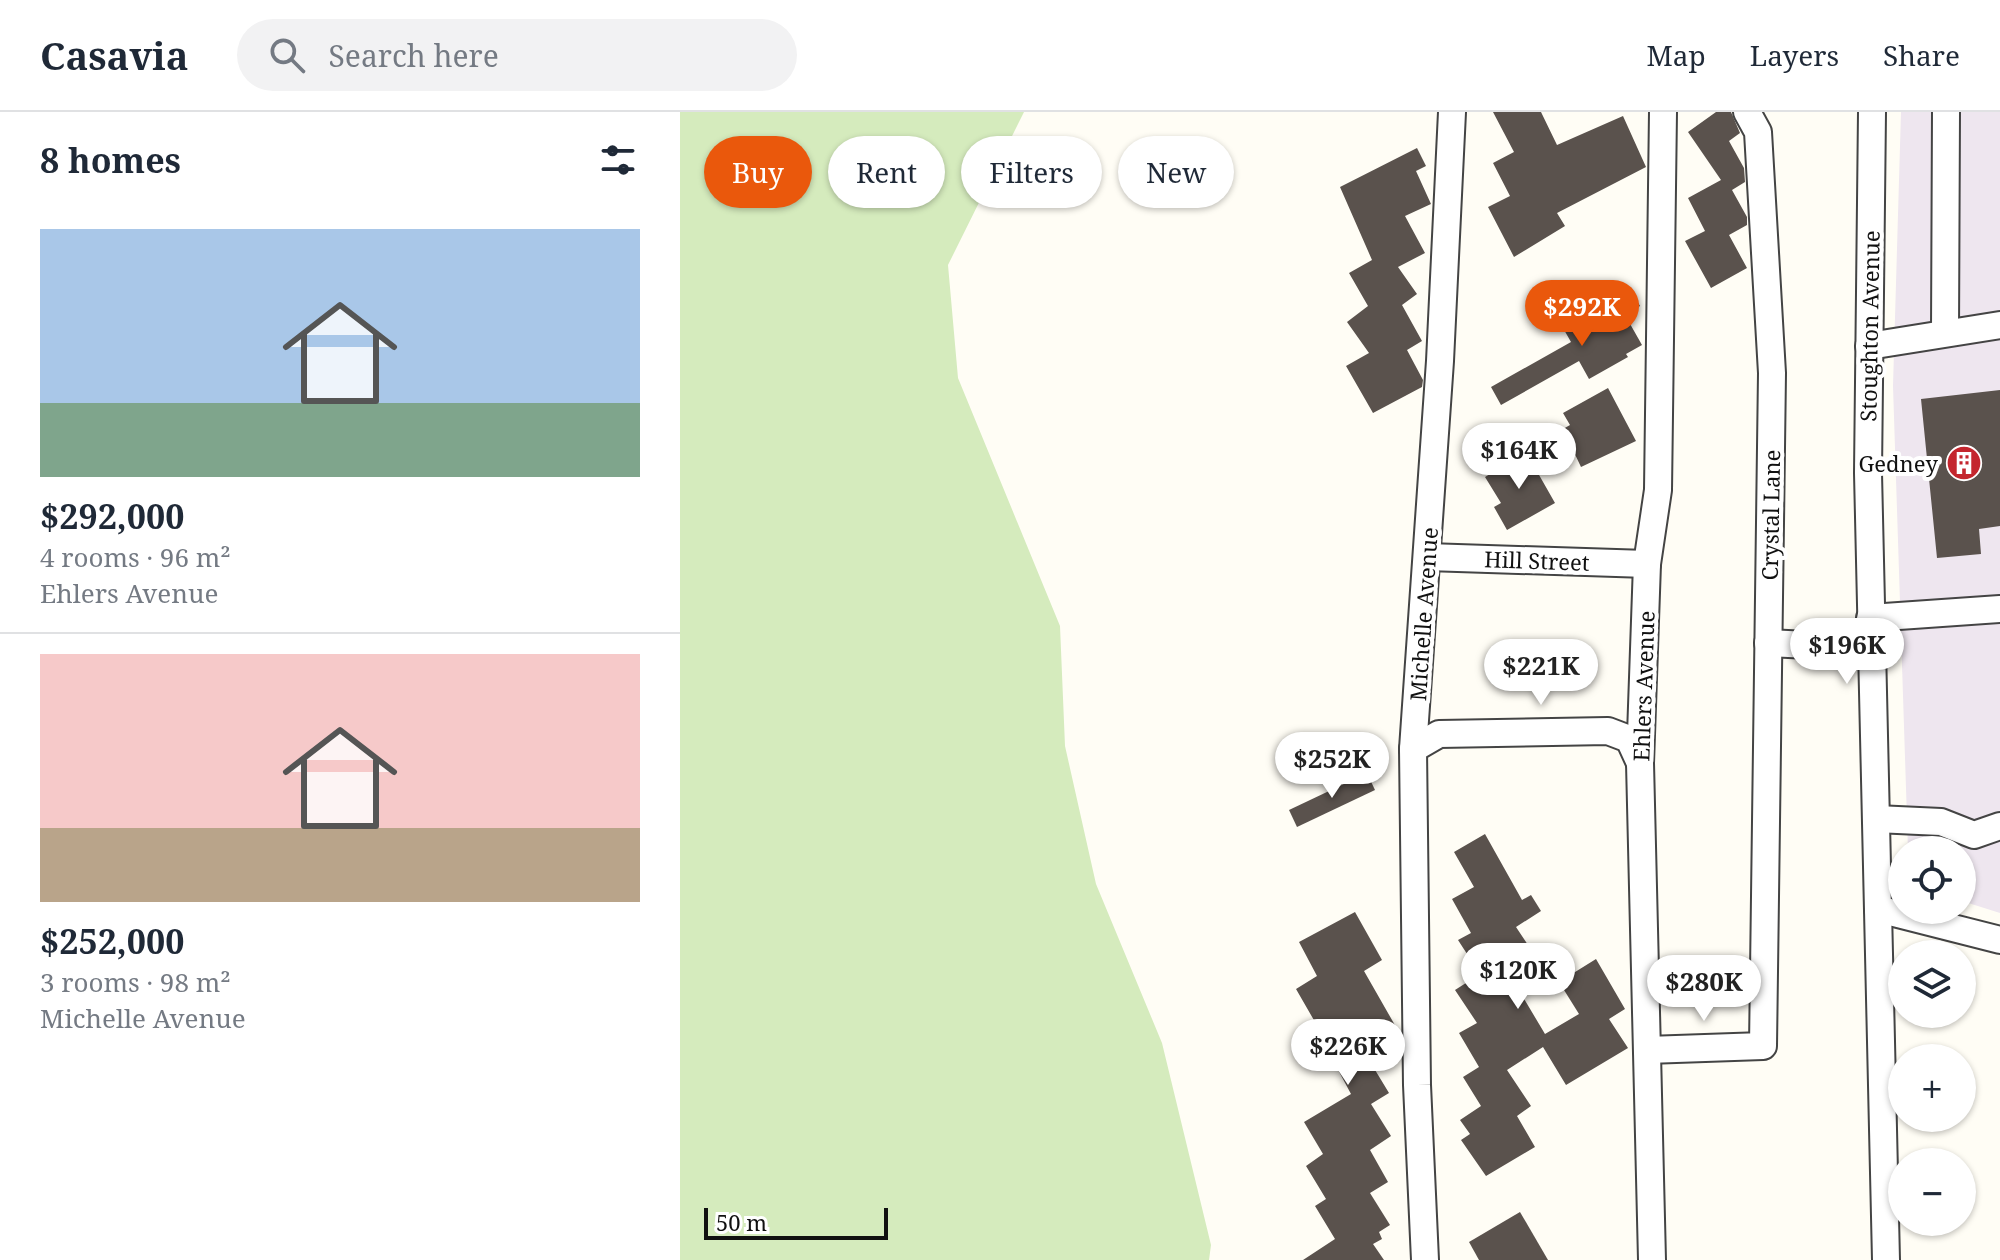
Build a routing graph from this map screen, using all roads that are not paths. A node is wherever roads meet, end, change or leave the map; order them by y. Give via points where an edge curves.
1 (1452, 112) edge
2 (1663, 112) edge
3 (1747, 112) edge
4 (1872, 112) edge
5 (1946, 112) edge
6 (2000, 325) edge
7 (1945, 332) junction
8 (1869, 346) junction
9 (1427, 557) junction
10 (1647, 564) junction
11 (2000, 609) edge
12 (1870, 618) junction
13 (1768, 643) junction
14 (1870, 648) junction
15 (1413, 749) junction
16 (1640, 763) junction
17 (1876, 819) junction
18 (2000, 826) edge
19 (1878, 909) junction
20 (2000, 940) edge
21 (1647, 1050) junction
22 (1425, 1260) edge
23 (1652, 1260) edge
24 (1886, 1260) edge

1 - 9 street, Michelle Avenue
2 - 10 street, Ehlers Avenue via 1658,490
3 - 13 street, Crystal Lane via 1758,132 1772,373
4 - 8 street, Stoughton Avenue
5 - 7 street
6 - 7 street
7 - 8 street
8 - 12 street, Stoughton Avenue
9 - 10 street, Hill Street
9 - 15 street, Michelle Avenue
10 - 16 street, Ehlers Avenue
11 - 12 street
12 - 14 street, Stoughton Avenue
13 - 14 street
13 - 21 street, Crystal Lane via 1763,1046
14 - 17 street, Stoughton Avenue
15 - 16 street via 1439,734 1608,731 1629,739
15 - 22 street, Michelle Avenue
16 - 21 street, Ehlers Avenue
17 - 18 street via 1941,822 1974,835
17 - 19 street, Stoughton Avenue
19 - 20 street
19 - 24 street, Stoughton Avenue
21 - 23 street, Ehlers Avenue

